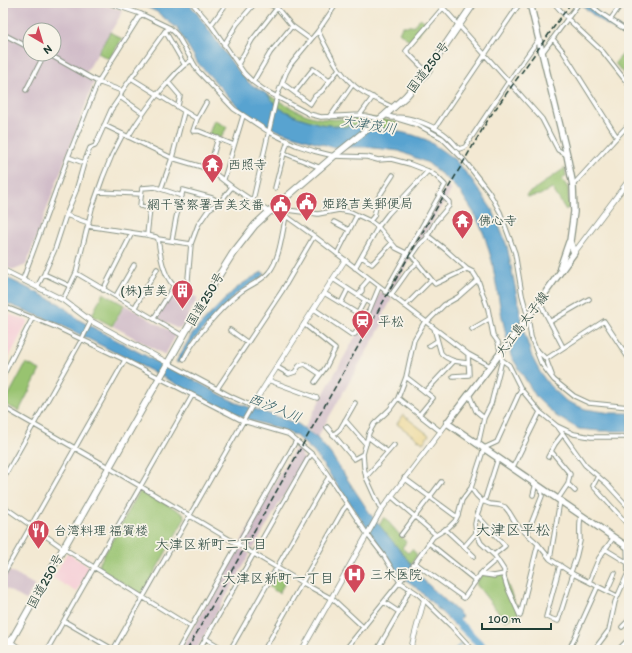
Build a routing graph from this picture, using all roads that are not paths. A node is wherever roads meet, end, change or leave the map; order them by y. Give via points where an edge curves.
1 (108, 3) edge
2 (192, 3) edge
3 (227, 3) edge
4 (255, 3) edge
5 (267, 3) edge
6 (337, 3) edge
7 (439, 3) edge
8 (447, 3) edge
9 (474, 3) edge
10 (520, 3) edge
11 (530, 3) edge
12 (554, 3) edge
13 (578, 3) edge
14 (589, 3) edge
15 (622, 3) edge
16 (277, 8) junction
17 (443, 8) junction
18 (141, 14) junction
19 (568, 19) junction
20 (610, 20) junction
21 (211, 25) junction
22 (292, 26) junction
23 (458, 26) junction
24 (170, 28) junction
25 (165, 31) junction
26 (318, 31) junction
27 (629, 32) edge
28 (3, 38) edge
29 (310, 39) junction
30 (553, 39) junction
31 (538, 40) junction
32 (22, 44) edge
33 (224, 45) junction
34 (542, 53) junction
35 (485, 55) junction
36 (192, 60) junction
37 (39, 62) edge
38 (61, 62) edge
39 (184, 64) junction
40 (238, 64) junction
41 (339, 69) junction
42 (427, 72) junction
43 (130, 78) junction
44 (329, 81) junction
45 (509, 81) junction
46 (98, 82) junction
47 (168, 82) junction
48 (253, 82) junction
49 (282, 83) junction
50 (352, 84) junction
51 (629, 85) edge
52 (26, 90) dead end
53 (122, 91) junction
54 (295, 92) junction
55 (157, 94) junction
56 (277, 96) junction
57 (120, 97) junction
58 (373, 97) junction
59 (206, 104) dead end
60 (178, 106) junction
61 (394, 108) junction
62 (184, 112) junction
63 (143, 113) junction
64 (360, 115) junction
65 (243, 116) junction
66 (330, 117) junction
67 (382, 117) junction
68 (392, 118) junction
69 (197, 119) junction
70 (629, 124) edge
71 (104, 125) junction
72 (435, 128) junction
73 (269, 132) junction
74 (123, 134) junction
75 (128, 137) junction
76 (617, 137) junction
77 (218, 138) junction
78 (288, 141) junction
79 (234, 145) junction
80 (284, 153) junction
81 (567, 155) junction
82 (334, 156) junction
83 (68, 157) junction
84 (172, 158) junction
85 (84, 163) junction
86 (321, 168) junction
87 (209, 169) junction
88 (428, 171) junction
89 (393, 175) dead end
90 (224, 180) junction
91 (629, 180) edge
92 (573, 186) junction
93 (232, 187) junction
94 (275, 188) dead end
95 (161, 189) junction
96 (98, 192) junction
97 (141, 194) junction
98 (441, 194) junction
99 (182, 196) junction
100 (252, 200) junction
101 (220, 202) junction
102 (269, 212) junction
103 (278, 213) junction
104 (66, 215) junction
105 (357, 215) junction
106 (286, 216) junction
107 (370, 221) junction
108 (334, 222) dead end
109 (89, 224) junction
110 (378, 227) junction
111 (349, 230) junction
112 (132, 233) junction
113 (147, 235) junction
114 (427, 235) junction
115 (314, 236) junction
116 (158, 239) junction
117 (172, 240) junction
118 (570, 241) junction
119 (392, 243) junction
120 (191, 244) junction
121 (407, 253) junction
122 (574, 253) junction
123 (337, 254) junction
124 (412, 256) junction
125 (362, 257) junction
126 (345, 260) junction
127 (417, 263) junction
128 (134, 265) dead end
129 (355, 268) junction
130 (157, 269) dead end
131 (467, 269) junction
132 (3, 270) edge
133 (76, 273) junction
134 (44, 274) junction
135 (334, 279) junction
136 (369, 279) junction
137 (555, 279) junction
138 (23, 280) junction
139 (431, 280) junction
140 (478, 280) junction
141 (70, 286) junction
142 (174, 286) junction
143 (37, 287) junction
144 (379, 287) junction
145 (348, 289) junction
146 (103, 290) junction
147 (385, 292) junction
148 (324, 293) junction
149 (358, 295) junction
150 (391, 295) junction
151 (116, 296) junction
152 (589, 299) dead end
153 (64, 300) junction
154 (365, 300) junction
155 (540, 301) junction
156 (341, 303) junction
157 (371, 304) junction
158 (3, 306) edge
159 (405, 306) junction
160 (135, 307) junction
161 (314, 309) junction
162 (358, 313) junction
163 (362, 316) dead end
164 (33, 317) junction
165 (154, 318) junction
166 (527, 318) junction
167 (489, 319) junction
168 (91, 321) junction
169 (550, 321) junction
170 (426, 322) junction
171 (304, 324) junction
172 (434, 328) junction
173 (472, 329) dead end
174 (230, 330) dead end
175 (183, 336) junction
176 (82, 339) junction
177 (437, 341) junction
178 (248, 344) junction
179 (429, 346) dead end
180 (564, 347) junction
181 (534, 348) junction
182 (502, 351) junction
183 (468, 354) junction
184 (184, 359) dead end
185 (629, 359) edge
186 (125, 360) junction
187 (502, 360) junction
188 (546, 360) junction
189 (454, 361) junction
190 (168, 363) junction
191 (468, 364) junction
192 (277, 366) junction
193 (490, 366) junction
194 (320, 374) junction
195 (3, 376) edge
196 (453, 376) dead end
197 (406, 377) junction
198 (160, 379) junction
199 (268, 380) junction
200 (554, 380) junction
201 (315, 382) dead end
202 (521, 389) junction
203 (217, 390) junction
204 (425, 392) junction
205 (469, 394) junction
206 (192, 396) junction
207 (317, 398) dead end
208 (398, 398) junction
209 (629, 402) edge
210 (355, 403) dead end
211 (252, 406) junction
212 (627, 406) edge
213 (3, 407) edge
214 (540, 412) junction
215 (419, 415) junction
216 (484, 418) junction
217 (345, 420) junction
218 (243, 421) junction
219 (447, 423) junction
220 (34, 424) junction
221 (557, 426) junction
222 (327, 427) dead end
223 (440, 431) junction
224 (334, 435) junction
225 (562, 435) junction
226 (368, 437) junction
227 (629, 437) edge
228 (296, 441) junction
229 (366, 444) junction
230 (394, 445) dead end
231 (481, 446) junction
232 (75, 448) junction
233 (551, 451) junction
234 (388, 452) junction
235 (312, 454) junction
236 (363, 454) junction
237 (548, 457) dead end
238 (498, 458) junction
239 (108, 467) junction
240 (513, 467) junction
241 (598, 476) junction
242 (329, 477) junction
243 (366, 477) junction
244 (404, 478) junction
245 (3, 479) edge
246 (441, 482) dead end
247 (568, 484) junction
248 (538, 485) junction
249 (140, 486) junction
250 (471, 488) junction
251 (575, 491) dead end
252 (532, 495) dead end
253 (391, 496) junction
254 (429, 498) junction
255 (559, 500) junction
256 (483, 501) junction
257 (347, 505) junction
258 (3, 506) edge
259 (629, 508) edge
260 (381, 510) junction
261 (190, 515) junction
262 (477, 515) junction
263 (582, 516) junction
264 (415, 517) junction
265 (457, 518) junction
266 (31, 525) junction
267 (629, 526) edge
268 (445, 530) junction
269 (476, 533) junction
270 (368, 534) junction
271 (527, 534) junction
272 (401, 535) dead end
273 (436, 535) junction
274 (614, 537) junction
275 (429, 543) junction
276 (238, 544) junction
277 (538, 544) junction
278 (628, 545) edge
279 (464, 547) junction
280 (63, 548) junction
281 (605, 549) junction
282 (253, 554) junction
283 (494, 555) junction
284 (474, 556) dead end
285 (497, 558) junction
286 (550, 559) junction
287 (415, 563) junction
288 (628, 563) edge
289 (560, 565) junction
290 (94, 567) junction
291 (278, 567) junction
292 (572, 573) junction
293 (615, 573) dead end
294 (628, 573) edge
295 (480, 574) junction
296 (504, 574) junction
297 (3, 575) edge
298 (475, 580) junction
299 (301, 582) junction
300 (400, 582) junction
301 (589, 582) junction
302 (598, 586) junction
303 (410, 588) junction
304 (607, 591) junction
305 (617, 596) junction
306 (143, 598) junction
307 (330, 599) junction
308 (424, 600) junction
309 (384, 602) junction
310 (399, 612) junction
311 (629, 620) edge
312 (64, 621) junction
313 (191, 627) junction
314 (622, 627) dead end
315 (364, 628) junction
316 (3, 637) edge
317 (206, 638) junction
318 (629, 640) edge
319 (10, 642) junction
320 (6, 650) edge
321 (22, 650) edge
322 (47, 650) edge
323 (114, 650) edge
324 (178, 650) edge
325 (198, 650) edge
326 (225, 650) edge
327 (230, 650) edge
328 (264, 650) edge
329 (302, 650) edge
330 (345, 650) edge
331 (377, 650) edge
332 (411, 650) edge
333 (473, 650) edge
334 (569, 650) edge
335 (594, 650) edge
336 (618, 650) edge

1 - 18 street
2 - 21 street
3 - 21 street
4 - 33 street via 237,24
5 - 16 street
6 - 26 street
7 - 17 street
8 - 17 street
9 - 23 highway, 国道250号
10 - 35 street
11 - 31 main road
12 - 19 street
13 - 19 street
14 - 20 street
15 - 20 street
16 - 22 street
16 - 40 street via 252,40
17 - 23 street
17 - 42 street via 406,51
18 - 24 street
18 - 46 street
19 - 30 street
19 - 51 street via 603,52
20 - 27 street
21 - 33 street
22 - 29 street
22 - 48 street via 270,53
23 - 35 street
23 - 42 highway, 国道250号
24 - 25 street
24 - 36 street
25 - 39 street
25 - 43 street
26 - 29 street
26 - 41 street
28 - 32 street via 4,35
29 - 49 street via 291,64
30 - 34 street
30 - 76 street
31 - 34 main road
31 - 45 street
33 - 40 street
34 - 81 main road
35 - 45 street
35 - 72 street
36 - 39 street
36 - 65 street via 198,72
37 - 52 street
38 - 46 street
39 - 47 street
40 - 48 street
41 - 44 street
41 - 50 street
42 - 61 highway, 国道250号
43 - 53 street
43 - 55 street
44 - 54 street via 313,69
44 - 54 street via 310,104
45 - 72 street via 465,147 459,148
45 - 81 street via 542,119 558,150
46 - 53 street
46 - 83 street
47 - 55 street
47 - 60 street via 180,96
48 - 56 street
49 - 54 street
49 - 56 street
50 - 58 street
50 - 66 street
53 - 57 street
55 - 60 street
55 - 63 street
56 - 66 street via 309,114
56 - 73 street
57 - 63 street
57 - 71 street
58 - 61 street
58 - 64 street
59 - 69 street
60 - 62 street
61 - 67 highway, 国道250号
62 - 69 street
62 - 84 street
63 - 75 street
64 - 66 street
64 - 67 street
65 - 73 street
65 - 79 street
67 - 68 street
67 - 82 highway, 国道250号
68 - 72 street via 407,117
68 - 166 street via 418,125 442,138 464,160 489,192 510,239
69 - 77 street via 193,131
70 - 76 street
71 - 74 street
71 - 85 street
73 - 78 street
73 - 100 street
74 - 75 street
74 - 96 street via 110,158
75 - 84 street
76 - 92 street
77 - 79 street
77 - 87 street
78 - 80 street
78 - 82 street
79 - 90 street
80 - 86 street
80 - 94 street
81 - 92 main road
82 - 86 highway, 国道250号
82 - 88 street via 391,159
83 - 85 street
83 - 138 street
84 - 87 street
84 - 95 street
85 - 104 street
86 - 102 highway, 国道250号
87 - 90 street
88 - 98 street via 446,185
88 - 110 street
89 - 107 street via 378,198 374,216
90 - 93 street
91 - 122 street
92 - 118 main road via 574,212
93 - 100 street
93 - 101 street
95 - 97 street via 142,188
95 - 99 street
96 - 97 street
96 - 109 street
97 - 113 street via 140,206 150,208
98 - 114 street via 449,202 449,206
98 - 121 street
99 - 101 street via 183,190
99 - 117 street
100 - 102 street
101 - 120 street via 209,209 198,225
102 - 103 street
102 - 175 highway, 国道250号 via 233,253
103 - 105 street via 287,210 318,214 339,210
103 - 106 street
104 - 109 street
104 - 134 street
105 - 107 street
105 - 111 street
106 - 115 street
106 - 184 street via 278,255 270,271 230,300 194,342
107 - 110 street
108 - 111 street
109 - 112 street
109 - 133 street
110 - 119 street
110 - 125 street
111 - 123 street
112 - 113 street
112 - 146 street
113 - 116 street
114 - 124 street
114 - 131 street
115 - 123 street
115 - 178 street
116 - 117 street
116 - 142 street via 165,270
117 - 120 street
118 - 122 main road
118 - 137 main road
119 - 121 street
119 - 125 street via 372,264
120 - 142 street via 187,291 185,293
121 - 124 street
121 - 147 street
122 - 137 main road, 大江島太子線
123 - 126 street
124 - 127 street
125 - 129 street
126 - 129 street
126 - 135 street
127 - 139 street
127 - 150 street
128 - 151 street
129 - 136 street
130 - 160 street
131 - 139 street via 435,284
131 - 140 street via 473,272
132 - 138 street
133 - 141 street
133 - 146 street
134 - 141 street
134 - 143 street
135 - 145 street
135 - 148 street
136 - 144 street
136 - 149 street
137 - 155 main road, 大江島太子線
138 - 143 street
139 - 159 street
140 - 167 street
140 - 170 street
141 - 153 street
142 - 165 street
143 - 153 street
144 - 147 street
144 - 157 street
145 - 149 street
145 - 156 street
146 - 151 street
147 - 150 street
148 - 156 street
148 - 161 street
149 - 154 street
150 - 159 street
151 - 160 street
152 - 169 street
153 - 168 street
154 - 157 street
154 - 162 street
155 - 166 main road, 大江島太子線
155 - 169 street
156 - 162 street
157 - 161 street via 352,335
158 - 164 street
159 - 170 street
160 - 165 street
161 - 171 street
162 - 163 street
164 - 176 street
164 - 195 street
165 - 175 street
166 - 181 street
166 - 182 main road, 大江島太子線
167 - 173 street
167 - 182 street via 493,335
168 - 176 street
168 - 190 street
169 - 180 street
170 - 172 street
170 - 197 street via 414,340
171 - 192 street
171 - 194 street via 335,349
172 - 177 street
172 - 183 street
174 - 178 street
175 - 190 highway, 国道250号
176 - 186 street
176 - 220 street
177 - 179 street
177 - 189 street via 441,353
178 - 203 street
180 - 185 street via 604,321
180 - 188 street
181 - 188 street
181 - 200 street via 541,363
182 - 187 street
182 - 193 main road, 大江島太子線
183 - 191 street
183 - 193 street
186 - 198 street
186 - 232 street
187 - 202 street via 509,366
187 - 216 street via 491,404
188 - 200 street
189 - 191 street
189 - 204 street
190 - 198 highway, 国道250号
190 - 203 street
191 - 196 street via 469,375
192 - 194 street via 289,374 305,364
192 - 199 street
193 - 205 main road, 大江島太子線
194 - 201 street
197 - 204 street
197 - 208 street
198 - 206 street
198 - 239 highway, 国道250号
199 - 207 street
199 - 211 street
200 - 212 street via 574,396 588,403
202 - 214 street
202 - 231 street via 497,442
203 - 211 street
204 - 215 street via 433,398
205 - 216 street via 476,411
205 - 219 main road, 大江島太子線
206 - 218 street
206 - 249 street
208 - 215 street
208 - 226 street via 374,424
209 - 212 street
210 - 217 street
211 - 218 street
213 - 220 street
214 - 221 street
214 - 240 street
215 - 223 street
216 - 231 street
217 - 224 street
217 - 229 street
218 - 228 street via 288,434
218 - 261 street
219 - 223 street
219 - 231 main road
220 - 232 street
220 - 245 street
221 - 225 street
221 - 227 street via 574,434 591,437
222 - 224 street
223 - 244 street
224 - 236 street via 354,459
225 - 233 street
225 - 241 street via 585,465
226 - 229 street
226 - 234 street
228 - 235 street
228 - 276 street
229 - 236 street
230 - 234 street
231 - 238 main road
231 - 250 street
232 - 239 street
232 - 266 street
233 - 237 street
233 - 247 street via 570,474
234 - 243 street
235 - 242 street
235 - 282 street via 306,460
236 - 243 street
238 - 240 main road
238 - 256 street
239 - 249 street
239 - 280 highway, 国道250号
240 - 248 main road
241 - 259 street
241 - 267 street via 593,486
242 - 257 street
242 - 291 street
243 - 260 street
244 - 253 street
244 - 254 street
246 - 254 street
247 - 251 street
247 - 255 street
248 - 252 street
248 - 255 main road
248 - 271 street via 542,496
249 - 261 street
249 - 290 street
250 - 256 street
250 - 265 street via 462,500
253 - 260 street
253 - 264 street
254 - 264 street
254 - 265 street
255 - 263 main road
255 - 286 street
256 - 262 street
256 - 271 street via 505,507 517,525
257 - 270 street
257 - 299 street
258 - 266 street
260 - 270 street
261 - 276 street
261 - 306 street
262 - 269 street
262 - 283 street via 505,546
263 - 274 main road
263 - 292 street via 578,554
264 - 272 street
264 - 273 street
265 - 268 street
266 - 280 street
266 - 297 street
268 - 273 street
268 - 279 street
269 - 279 street
269 - 283 street via 481,543
270 - 300 street
270 - 307 street
271 - 277 street
273 - 275 street
274 - 278 main road
274 - 281 street
275 - 287 street
275 - 298 street
276 - 282 street
276 - 313 street
277 - 286 street
277 - 296 street via 520,616
278 - 288 street
279 - 284 street
280 - 290 street
280 - 319 highway, 国道250号
281 - 288 street
281 - 301 street
282 - 291 street
282 - 317 street
283 - 285 street
285 - 295 street
285 - 296 street
286 - 289 street
287 - 298 street via 464,598
287 - 300 street
288 - 294 street
289 - 292 street
289 - 292 street via 546,617 558,621
290 - 306 street
290 - 312 street
291 - 299 street
291 - 327 street
292 - 301 street
293 - 304 street
294 - 305 street
295 - 296 street
295 - 298 street
299 - 307 street
299 - 328 street
300 - 303 street
300 - 309 street
301 - 302 street
302 - 304 street
302 - 334 street
303 - 308 street
303 - 310 street
304 - 305 street
305 - 335 street via 609,630
306 - 313 street
306 - 323 street
307 - 315 street
307 - 329 street
308 - 332 street
308 - 333 street
309 - 310 street
309 - 315 street
310 - 331 street
311 - 314 street
312 - 322 street
312 - 323 street
313 - 324 street
315 - 330 street
316 - 319 street
317 - 325 street
317 - 326 street
318 - 336 street
319 - 320 highway, 国道250号
319 - 321 street

